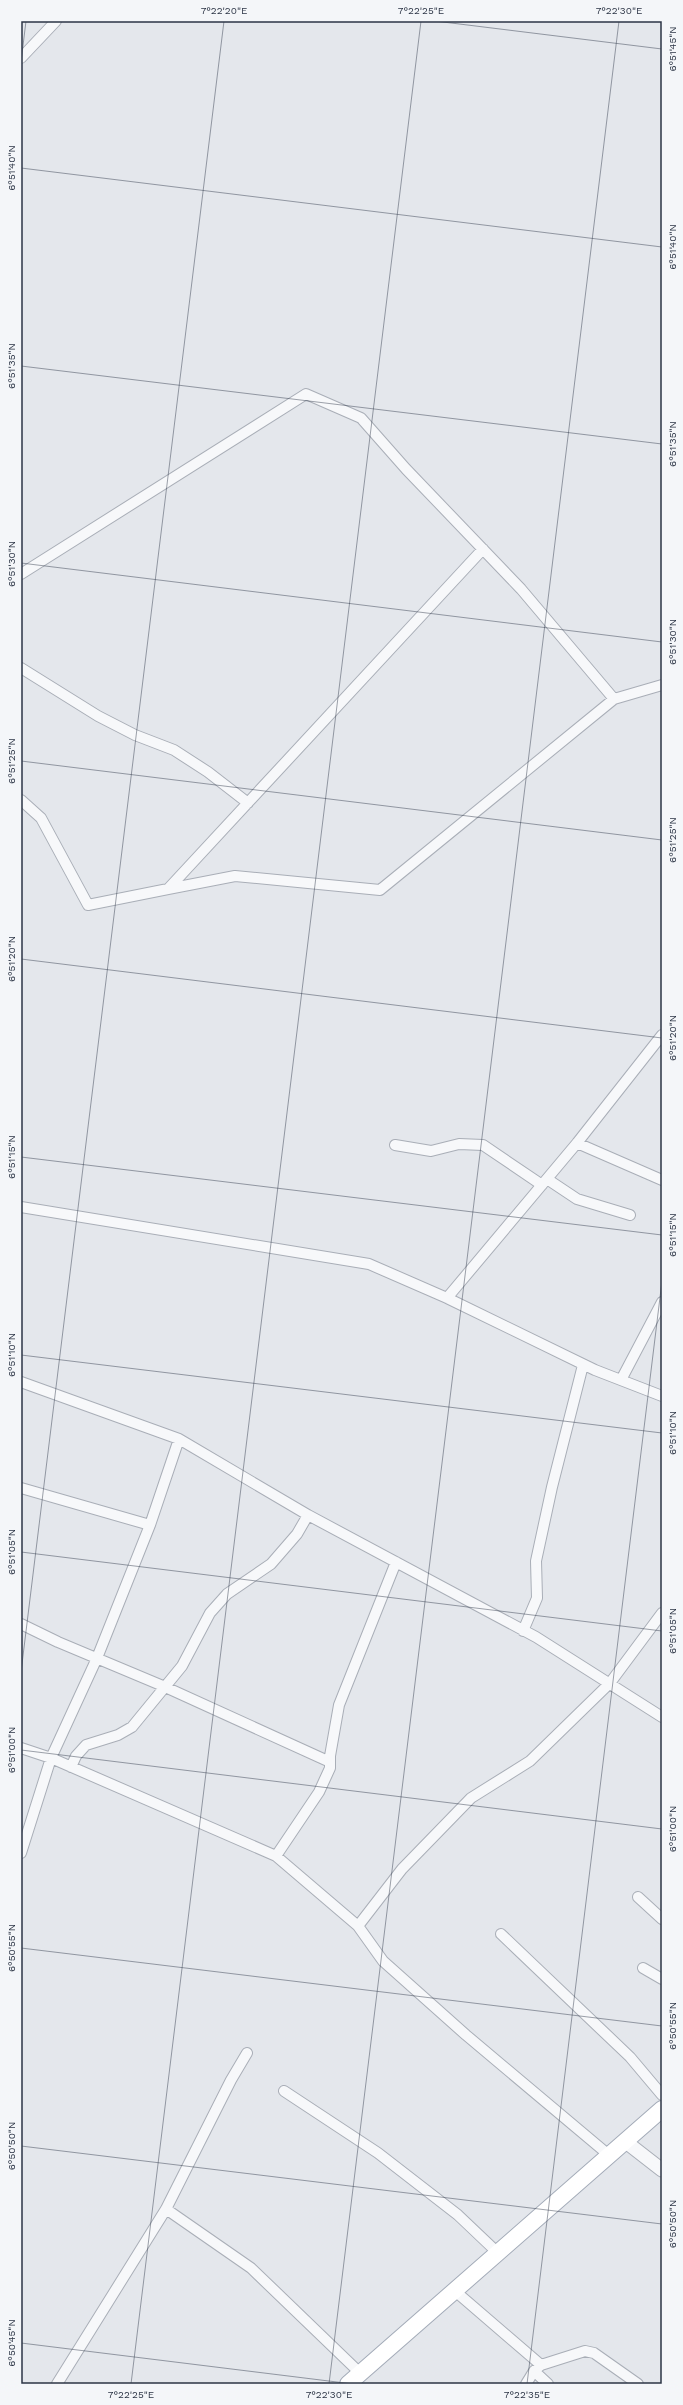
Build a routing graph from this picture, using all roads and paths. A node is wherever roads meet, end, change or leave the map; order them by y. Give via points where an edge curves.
1 (56, 21) edge
2 (21, 58) edge
3 (483, 549) junction
4 (21, 574) edge
5 (21, 668) edge
6 (662, 685) edge
7 (614, 699) junction
8 (21, 800) edge
9 (248, 803) junction
10 (168, 889) junction
11 (662, 1035) edge
12 (577, 1143) junction
13 (395, 1145) dead end
14 (662, 1180) edge
15 (545, 1182) junction
16 (21, 1207) edge
17 (630, 1215) dead end
18 (447, 1298) junction
19 (662, 1302) edge
20 (583, 1364) junction
21 (621, 1380) junction
22 (21, 1382) edge
23 (662, 1396) edge
24 (179, 1439) junction
25 (21, 1488) edge
26 (308, 1515) junction
27 (150, 1525) junction
28 (396, 1562) junction
29 (662, 1613) edge
30 (21, 1624) edge
31 (658, 1625) edge
32 (523, 1631) junction
33 (97, 1658) junction
34 (610, 1683) junction
35 (163, 1686) junction
36 (662, 1717) edge
37 (21, 1748) edge
38 (51, 1758) junction
39 (330, 1762) junction
40 (71, 1767) junction
41 (21, 1853) edge
42 (276, 1856) junction
43 (638, 1897) dead end
44 (662, 1919) edge
45 (358, 1926) junction
46 (501, 1934) dead end
47 (643, 1968) dead end
48 (662, 1979) edge
49 (247, 2053) dead end
50 (284, 2091) dead end
51 (662, 2095) edge
52 (662, 2109) edge
53 (626, 2142) junction
54 (610, 2156) junction
55 (662, 2170) edge
56 (166, 2209) junction
57 (498, 2253) junction
58 (455, 2290) junction
59 (538, 2368) junction
60 (360, 2373) junction
61 (57, 2384) edge
62 (348, 2384) edge
63 (526, 2384) edge
64 (548, 2384) edge
65 (638, 2384) edge

1 - 2 street
3 - 4 street via 361,418 306,394
3 - 7 street
3 - 9 street
5 - 9 street via 98,716 135,735 174,750
6 - 7 street
7 - 10 street via 380,890 235,876
8 - 10 street via 41,818 88,905
9 - 10 street
11 - 12 street
12 - 14 street
12 - 15 street
13 - 15 street via 431,1151 459,1144 483,1145
15 - 17 street via 577,1199
15 - 18 street
16 - 18 street via 369,1264
18 - 20 street
19 - 21 street
20 - 21 street
20 - 32 street via 536,1561 537,1598
21 - 23 street
22 - 24 street
24 - 26 street
24 - 27 street
25 - 27 street
26 - 28 street
26 - 35 street via 297,1534 271,1564 227,1594 210,1613 182,1666
27 - 33 street
28 - 32 street
28 - 39 street via 339,1705
29 - 31 street
30 - 33 street
31 - 34 street
32 - 34 street
33 - 35 street
33 - 38 street
34 - 36 street
34 - 45 street via 530,1761 471,1798 402,1868
35 - 39 street
35 - 40 street via 132,1727 118,1735 86,1745 76,1756
37 - 38 street
38 - 40 street
38 - 41 street
39 - 42 street via 330,1768 319,1792
40 - 42 street
42 - 45 street
43 - 44 street
45 - 54 street via 383,1961 466,2035
46 - 51 street via 630,2057
47 - 48 street
49 - 56 street
50 - 57 street via 378,2153 458,2215
52 - 53 main road
53 - 54 main road
53 - 55 street
54 - 57 main road
56 - 60 street via 251,2268
56 - 61 street
57 - 58 main road
58 - 59 street
58 - 60 main road
59 - 63 street
59 - 64 street
59 - 65 street via 585,2351 594,2353
60 - 62 main road

